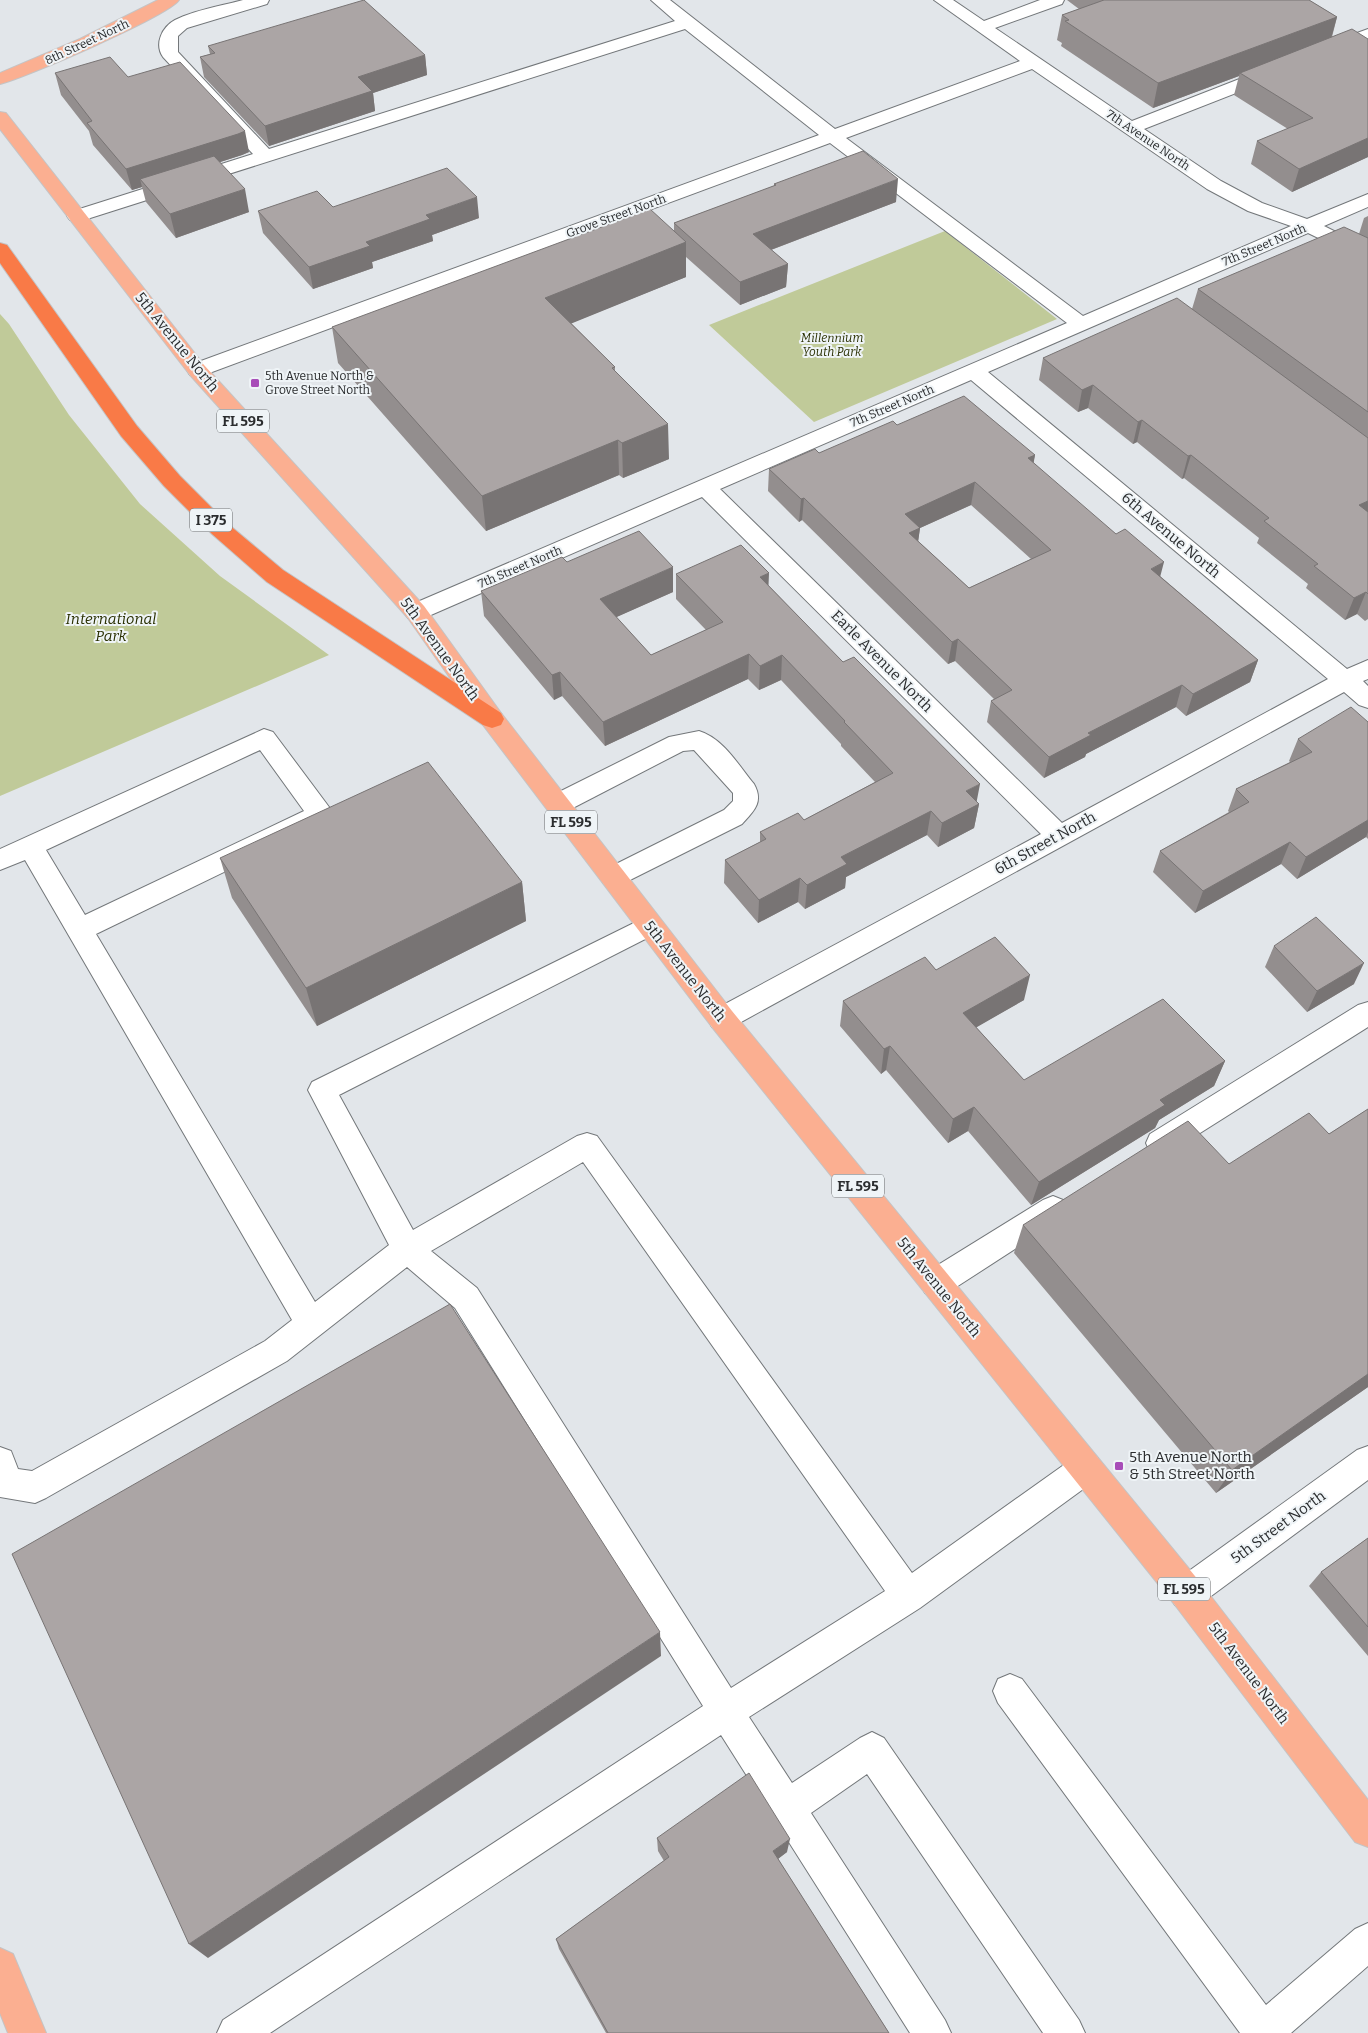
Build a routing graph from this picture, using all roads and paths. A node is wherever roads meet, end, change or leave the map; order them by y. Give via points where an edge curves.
1 (170, 0) edge
2 (261, 0) edge
3 (659, 0) edge
4 (942, 0) edge
5 (1056, 0) edge
6 (688, 22) junction
7 (982, 27) junction
8 (1368, 34) edge
9 (1313, 56) edge
10 (1034, 62) junction
11 (1286, 67) edge
12 (0, 79) edge
13 (0, 117) edge
14 (1130, 128) junction
15 (832, 136) junction
16 (265, 156) junction
17 (1368, 200) edge
18 (77, 216) junction
19 (1308, 226) junction
20 (0, 249) edge
21 (1368, 256) edge
22 (1081, 324) junction
23 (197, 370) junction
24 (973, 371) junction
25 (705, 486) junction
26 (416, 612) junction
27 (1368, 668) edge
28 (1345, 680) junction
29 (1368, 699) edge
30 (492, 719) junction
31 (558, 804) junction
32 (1058, 836) junction
33 (30, 846) junction
34 (0, 860) edge
35 (613, 877) junction
36 (650, 926) junction
37 (79, 930) junction
38 (1368, 1013) edge
39 (722, 1019) junction
40 (1139, 1156) edge
41 (1072, 1198) edge
42 (407, 1249) junction
43 (936, 1283) junction
44 (311, 1324) junction
45 (1368, 1460) edge
46 (0, 1462) edge
47 (1086, 1468) junction
48 (1187, 1593) junction
49 (908, 1596) junction
50 (1010, 1691) dead end
51 (725, 1712) junction
52 (787, 1808) junction
53 (1368, 1829) edge
54 (1368, 1942) edge
55 (0, 1967) edge
56 (27, 2033) edge
57 (236, 2033) edge
58 (932, 2033) edge
59 (1066, 2033) edge
60 (1263, 2033) edge

1 - 12 main road, 8th Street North via 53,59
2 - 16 street via 181,24 166,40 169,53
3 - 6 street
4 - 7 street, 7th Avenue North
5 - 7 street
6 - 15 street
6 - 16 street
7 - 10 street, 7th Avenue North
8 - 9 street
10 - 14 street, 7th Avenue North
10 - 15 street, Grove Street North
11 - 14 street
13 - 18 main road, 5th Avenue North / FL 595
14 - 19 street, 7th Avenue North via 1214,185 1255,206
15 - 22 street
15 - 23 street, Grove Street North
16 - 18 street
17 - 19 street, 7th Street North
18 - 23 main road, 5th Avenue North / FL 595
19 - 21 street, 7th Avenue North
19 - 22 street, 7th Street North via 1160,299
20 - 30 highway, I 375 via 129,431 172,481 220,529 275,576
22 - 24 street, 7th Street North
23 - 26 main road, 5th Avenue North / FL 595
24 - 25 street, 7th Street North
24 - 28 street, 6th Avenue North
25 - 26 street, 7th Street North
25 - 32 street, Earle Avenue North
26 - 30 main road, 5th Avenue North / FL 595
27 - 28 street, 6th Street North
28 - 29 street, 6th Avenue North
28 - 32 street, 6th Street North
30 - 31 main road, 5th Avenue North / FL 595
31 - 35 main road, 5th Avenue North / FL 595
31 - 35 street via 678,743 699,740 745,791 746,804 732,817
32 - 39 street, 6th Street North
33 - 34 street
33 - 37 street
33 - 37 street via 264,738 320,814
35 - 36 main road, 5th Avenue North / FL 595
36 - 39 main road, 5th Avenue North / FL 595
36 - 42 street via 322,1090
37 - 44 street
38 - 40 street
39 - 43 main road, 5th Avenue North / FL 595
41 - 43 street
42 - 44 street
42 - 49 street via 587,1145
42 - 51 street via 466,1298
43 - 47 main road, 5th Avenue North / FL 595
44 - 46 street via 276,1351 35,1487 5,1483
45 - 48 street, 5th Street North
47 - 48 main road, 5th Avenue North / FL 595
47 - 49 street
48 - 53 main road, 5th Avenue North / FL 595
49 - 51 street
50 - 60 street
51 - 52 street
51 - 57 street
52 - 58 street
52 - 59 street via 872,1750
54 - 60 street
55 - 56 main road

